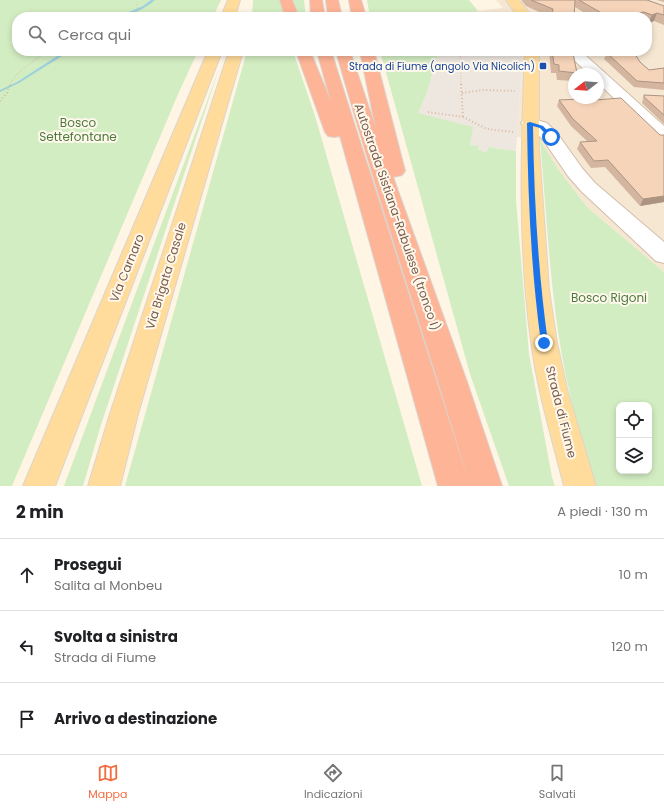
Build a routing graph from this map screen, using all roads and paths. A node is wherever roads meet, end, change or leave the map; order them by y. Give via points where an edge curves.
1 (138, 0) edge
2 (286, 0) edge
3 (316, 0) edge
4 (332, 0) edge
5 (355, 0) edge
6 (512, 0) edge
7 (242, 2) edge
8 (136, 12) edge
9 (233, 12) edge
10 (290, 12) edge
11 (317, 12) edge
12 (334, 12) edge
13 (358, 12) edge
14 (521, 12) edge
15 (40, 56) edge
16 (213, 56) edge
17 (229, 56) edge
18 (305, 56) edge
19 (325, 56) edge
20 (345, 56) edge
21 (368, 56) edge
22 (458, 56) edge
23 (532, 56) edge
24 (575, 56) edge
25 (591, 68) edge
26 (604, 79) edge
27 (532, 92) junction
28 (462, 93) junction
29 (622, 95) junction
30 (643, 96) edge
31 (0, 102) edge
32 (428, 112) dead end
33 (464, 117) junction
34 (530, 128) junction
35 (664, 136) edge
36 (664, 255) edge
37 (453, 382) junction
38 (423, 383) junction
39 (39, 486) edge
40 (104, 486) edge
41 (454, 486) edge
42 (486, 486) edge
43 (580, 486) edge

1 - 8 path
2 - 10 highway
3 - 11 highway
4 - 12 highway
5 - 13 highway
6 - 14 main road
7 - 9 main road
15 - 31 path via 12,79 7,93
16 - 39 main road, Via Carnaro
17 - 40 main road, Via Brigata Casale
18 - 38 highway via 331,122
19 - 38 highway, Autostrada Sistiana-Rabuiese (tronco I)
20 - 37 highway, Autostrada Sistiana-Rabuiese (tronco I)
21 - 37 highway via 391,156
22 - 28 path
23 - 27 main road, Strada di Fiume
24 - 25 street
26 - 29 street
27 - 28 path via 483,90
27 - 34 main road, Strada di Fiume
28 - 33 path
29 - 30 street
29 - 35 street
32 - 33 path
33 - 34 path via 487,129
34 - 36 street via 541,127 588,187
34 - 43 main road, Strada di Fiume via 537,290 543,335 554,393
37 - 42 highway
38 - 41 highway

